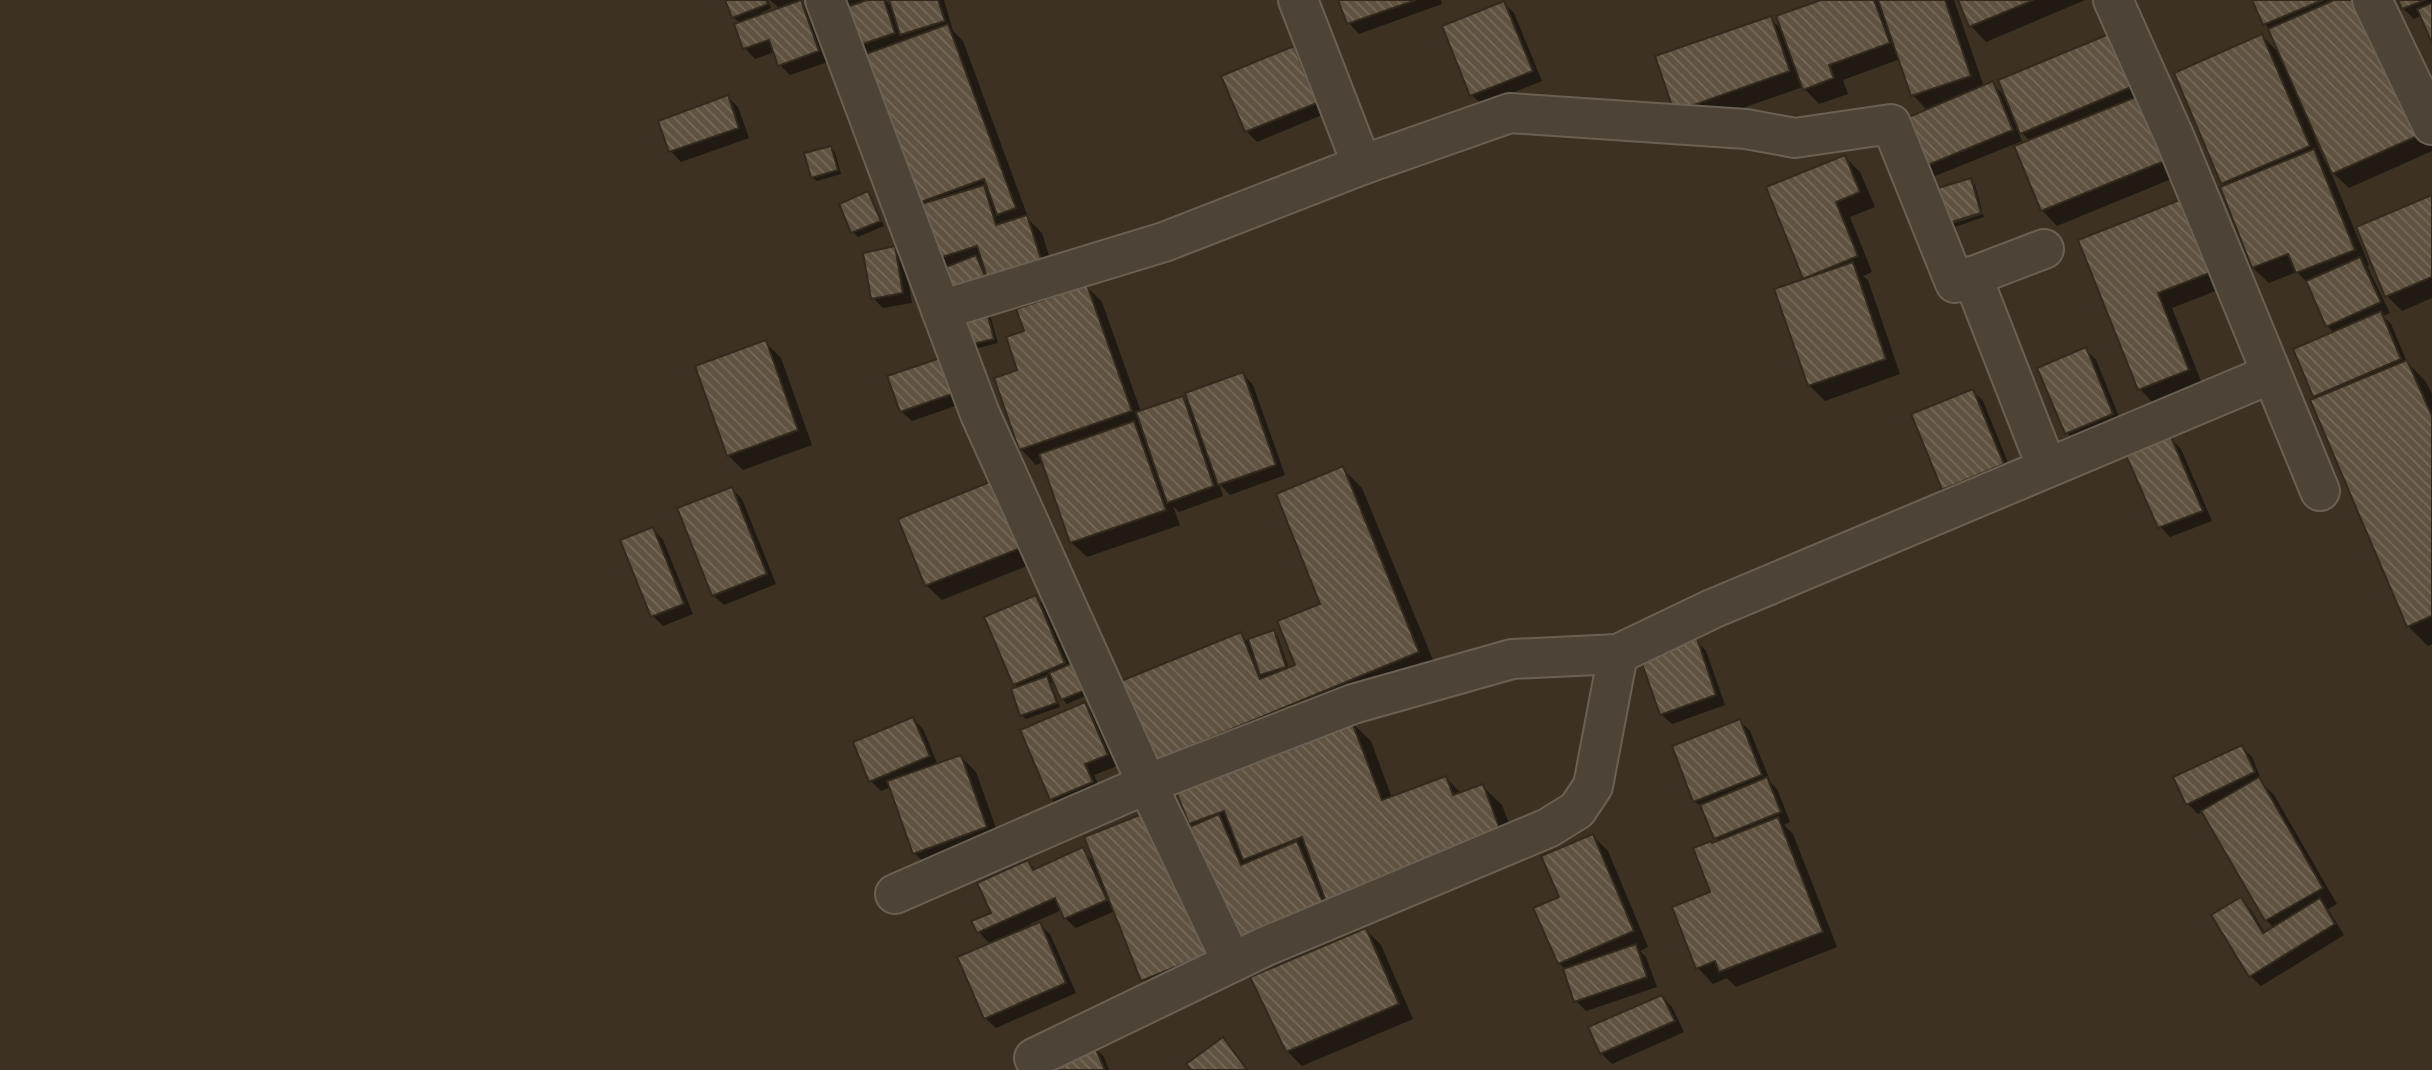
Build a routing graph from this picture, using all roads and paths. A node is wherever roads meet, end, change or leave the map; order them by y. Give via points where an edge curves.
1 (825, 0) edge
2 (1298, 0) edge
3 (2113, 0) edge
4 (2372, 0) edge
5 (2432, 125) edge
6 (1362, 165) junction
7 (2044, 249) dead end
8 (1972, 276) junction
9 (941, 310) junction
10 (2271, 374) junction
11 (2046, 468) junction
12 (2320, 491) dead end
13 (1618, 654) junction
14 (1147, 784) junction
15 (895, 894) dead end
16 (1232, 962) junction
17 (1034, 1058) dead end

1 - 9 street
2 - 6 street
3 - 10 street
4 - 5 street
6 - 8 street via 1510,113 1746,129 1795,138 1891,124 1955,283
6 - 9 street via 1164,242
7 - 8 street
8 - 11 street
9 - 14 street via 980,414
10 - 11 street
10 - 12 street
11 - 13 street via 1712,609
13 - 14 street via 1512,659 1353,704
13 - 16 street via 1593,786 1577,810 1548,828
14 - 15 street
14 - 16 street
16 - 17 street

